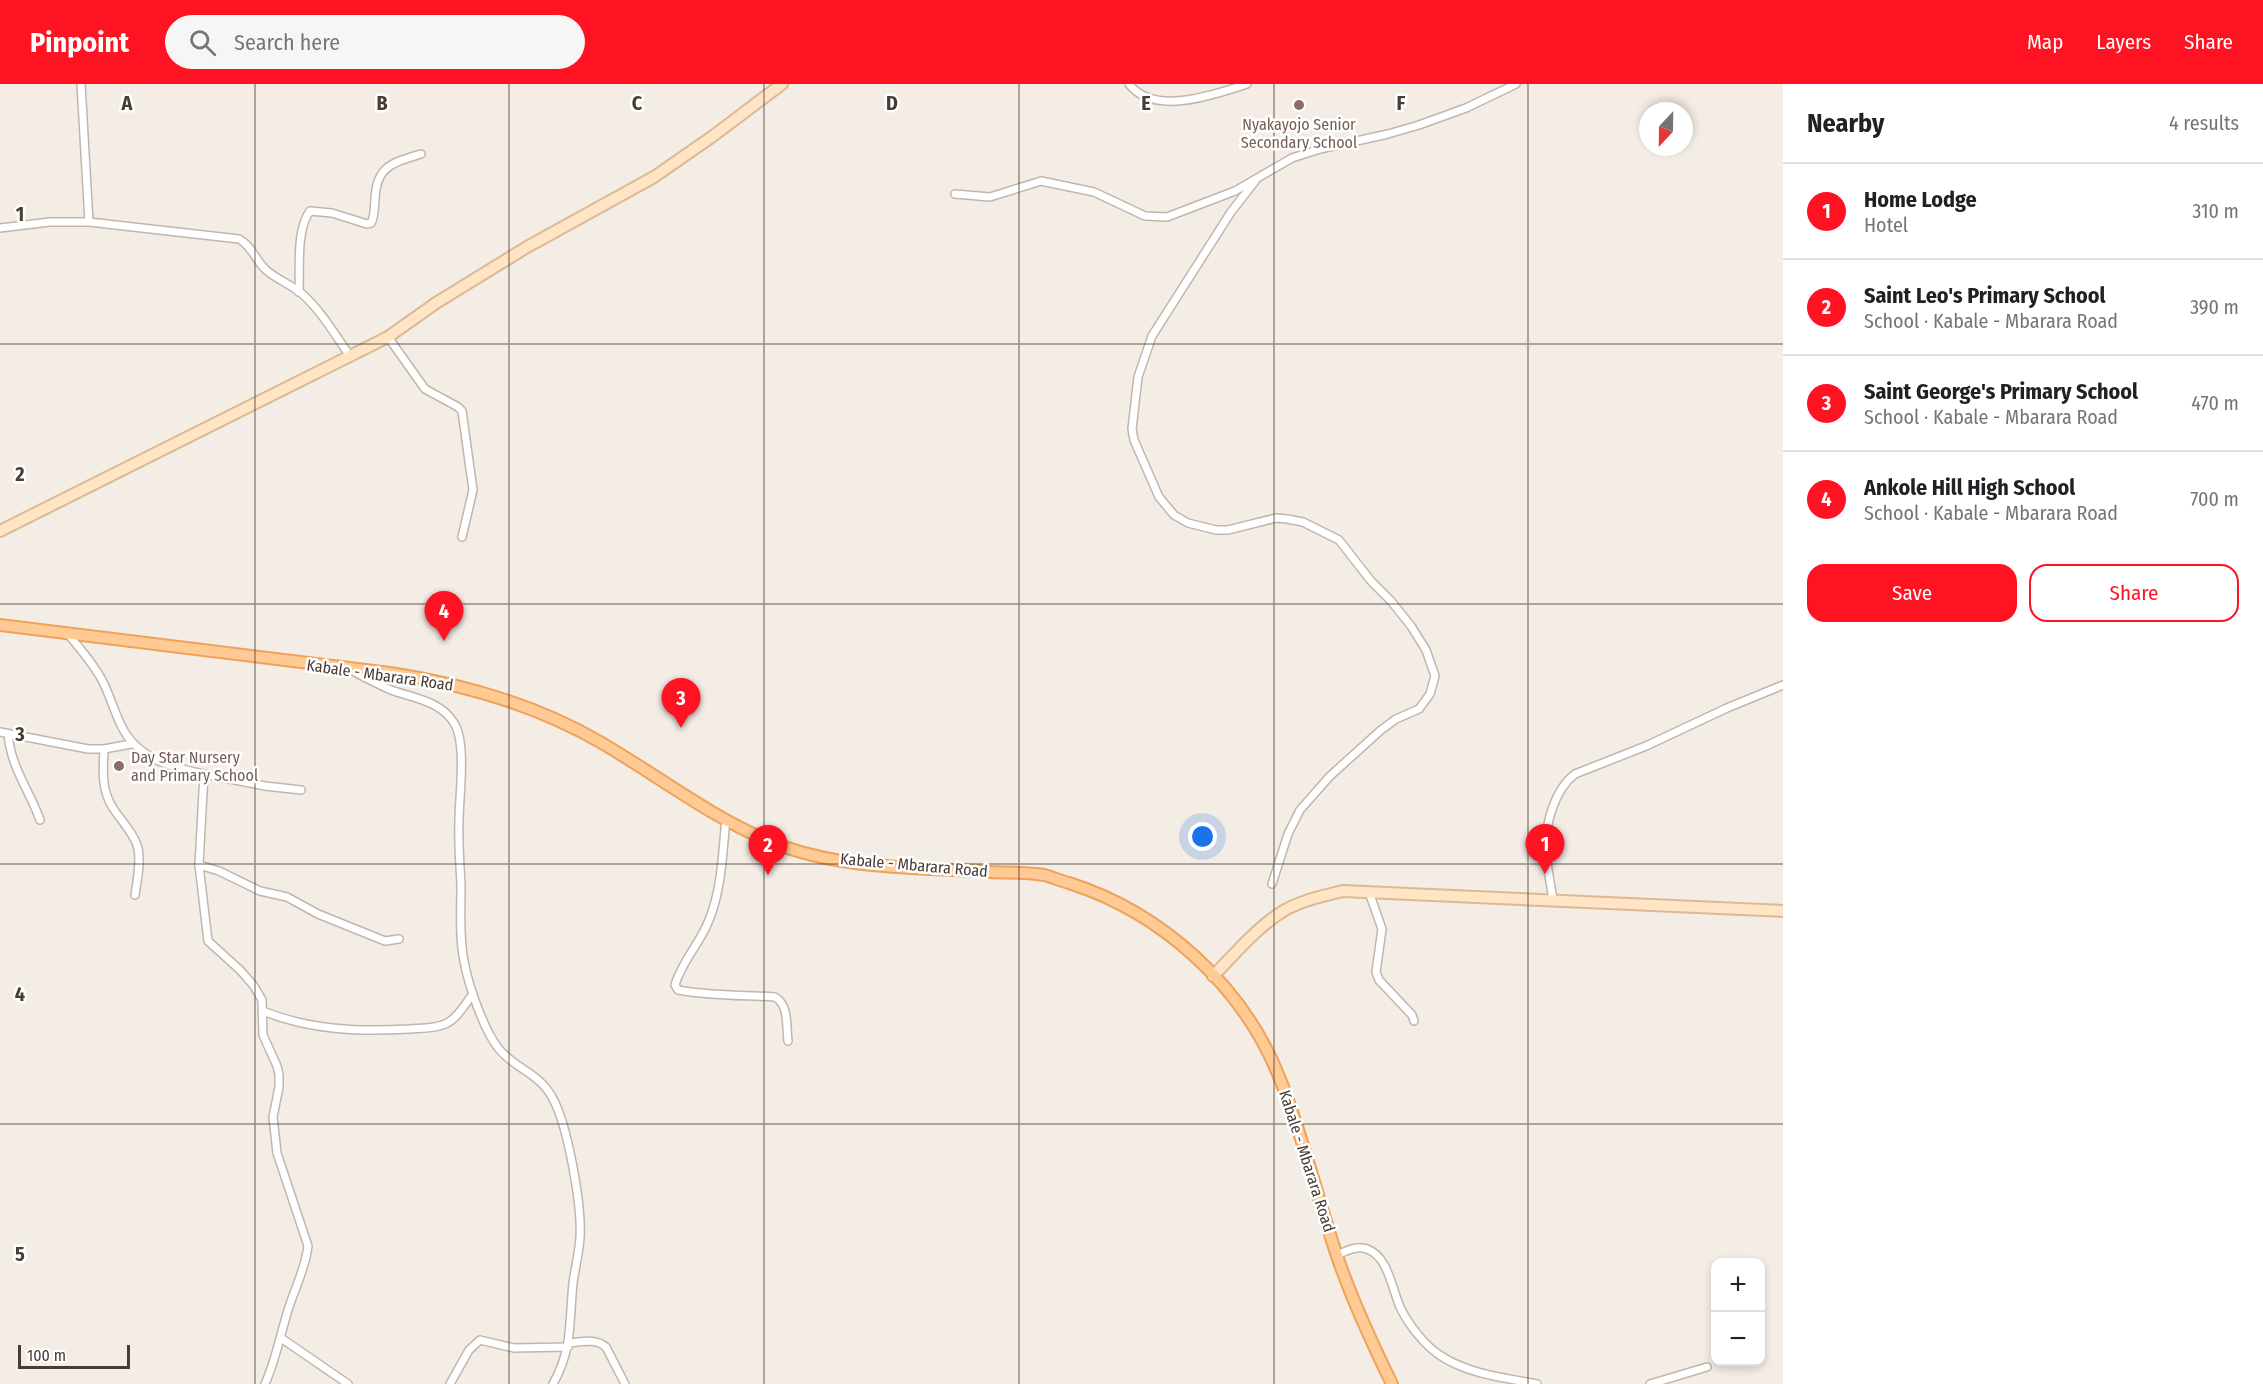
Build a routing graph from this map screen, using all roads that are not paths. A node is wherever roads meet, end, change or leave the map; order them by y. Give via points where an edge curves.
1 (81, 84) edge
2 (782, 84) edge
3 (1129, 84) edge
4 (1247, 84) edge
5 (1516, 84) edge
6 (421, 154) dead end
7 (1256, 180) junction
8 (955, 194) dead end
9 (89, 222) junction
10 (0, 228) edge
11 (299, 292) junction
12 (388, 337) junction
13 (350, 356) junction
14 (0, 531) edge
15 (462, 537) dead end
16 (0, 625) edge
17 (68, 634) junction
18 (348, 669) junction
19 (1783, 685) edge
20 (4, 733) edge
21 (131, 744) junction
22 (104, 749) junction
23 (204, 774) junction
24 (300, 790) dead end
25 (40, 820) dead end
26 (726, 820) junction
27 (199, 865) junction
28 (1272, 884) dead end
29 (1369, 892) junction
30 (135, 895) dead end
31 (1553, 901) junction
32 (1783, 911) edge
33 (399, 939) dead end
34 (1213, 976) junction
35 (473, 994) junction
36 (263, 1011) junction
37 (1414, 1021) dead end
38 (788, 1041) dead end
39 (1337, 1255) junction
40 (281, 1338) junction
41 (569, 1345) junction
42 (1707, 1367) dead end
43 (265, 1384) edge
44 (348, 1384) edge
45 (450, 1384) edge
46 (553, 1384) edge
47 (625, 1384) edge
48 (1392, 1384) edge
49 (1537, 1384) edge
50 (1650, 1384) edge

1 - 9 street
2 - 12 main road via 654,177 527,247
3 - 4 street via 1142,94 1181,102
5 - 7 street via 1419,125 1292,158
6 - 11 street via 397,162 378,177 371,223 310,211 304,223
7 - 8 street via 1167,217 1145,216 1094,192 1041,181 990,197
7 - 28 street via 1231,212 1152,336 1138,376 1134,440 1159,497 1174,515 1188,523 1228,530 1287,519 1303,522 1340,540 1411,626 1426,650 1435,676 1430,694 1419,709 1381,730 1330,776 1300,810
9 - 10 street
9 - 11 street via 239,239 253,250 268,272
11 - 13 street
12 - 13 main road
12 - 15 street via 425,389 462,411 473,490
13 - 14 main road
16 - 17 main road, Kabale - Mbarara Road
17 - 18 main road, Kabale - Mbarara Road
17 - 21 street via 104,683
18 - 26 main road, Kabale - Mbarara Road via 452,684 526,708 599,741
18 - 35 street via 432,704 456,724 461,772 461,942
19 - 31 street via 1568,779 1546,836
20 - 22 street
20 - 25 street via 13,764
21 - 22 street
21 - 23 street via 165,764
22 - 30 street via 105,791 132,835 140,860
23 - 24 street
23 - 27 street
26 - 34 main road, Kabale - Mbarara Road via 772,843 824,858 880,866 1043,875 1096,892 1132,909 1169,933
26 - 38 street via 716,903 675,985 678,990 719,996 775,997 785,1009
27 - 33 street via 260,891 287,897 385,941
27 - 36 street via 208,940 254,986
29 - 31 main road
29 - 34 main road via 1343,891 1286,910
29 - 37 street via 1382,929 1376,972
31 - 32 main road
34 - 39 main road, Kabale - Mbarara Road via 1258,1033 1280,1077
35 - 36 street via 455,1017 434,1027 354,1030 296,1022
35 - 41 street via 500,1050 538,1078 552,1097 563,1124 578,1198 580,1238
36 - 40 street via 263,1035 279,1076 273,1117 277,1153 308,1246
39 - 48 main road, Kabale - Mbarara Road
39 - 49 street via 1356,1247 1368,1249 1380,1259 1401,1308 1440,1356 1462,1366
40 - 43 street
40 - 44 street
41 - 45 street via 514,1348 480,1340 469,1350
41 - 46 street
41 - 47 street via 602,1343
42 - 50 street

